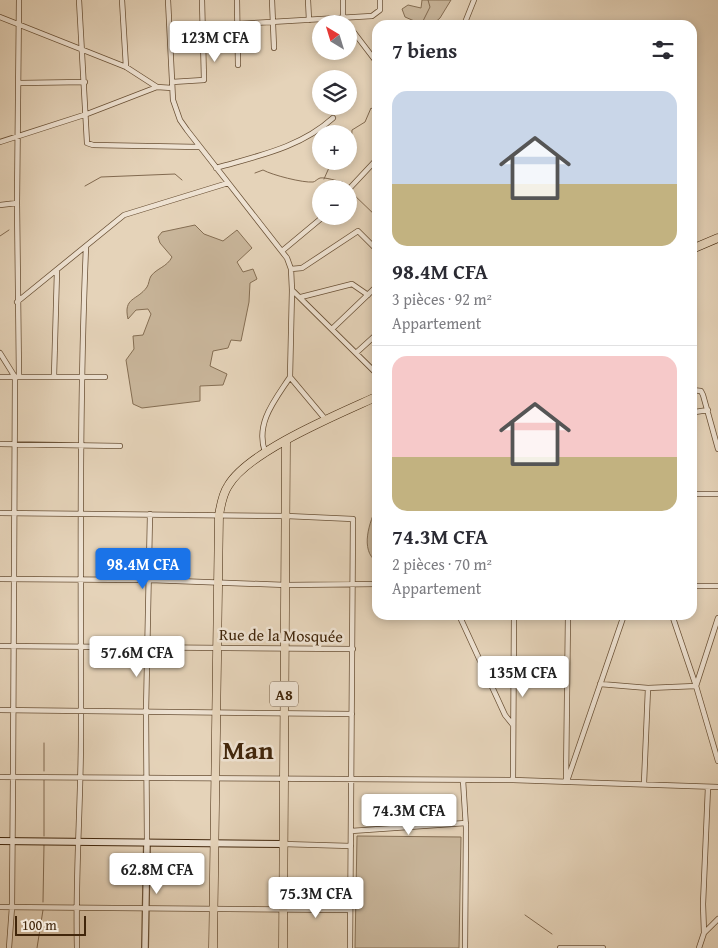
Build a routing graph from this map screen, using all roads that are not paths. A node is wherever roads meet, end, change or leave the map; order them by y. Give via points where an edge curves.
1 (19, 0) edge
2 (79, 0) edge
3 (122, 0) edge
4 (168, 0) edge
5 (202, 0) edge
6 (237, 0) edge
7 (272, 0) edge
8 (308, 0) edge
9 (343, 0) edge
10 (380, 0) edge
11 (474, 0) edge
12 (343, 15) edge
13 (0, 17) edge
14 (358, 17) edge
15 (310, 20) joint
16 (466, 20) edge
17 (274, 23) junction
18 (18, 24) junction
19 (238, 24) junction
20 (204, 26) junction
21 (358, 38) edge
22 (82, 48) junction
23 (274, 48) dead end
24 (372, 56) edge
25 (238, 65) dead end
26 (126, 67) junction
27 (85, 82) junction
28 (20, 83) junction
29 (172, 85) junction
30 (157, 87) junction
31 (87, 114) junction
32 (333, 118) dead end
33 (18, 136) junction
34 (0, 142) edge
35 (199, 147) junction
36 (372, 164) edge
37 (216, 168) junction
38 (357, 180) edge
39 (228, 183) junction
40 (17, 204) junction
41 (0, 206) edge
42 (313, 225) edge
43 (718, 238) edge
44 (372, 246) edge
45 (86, 247) junction
46 (697, 247) edge
47 (282, 251) junction
48 (291, 269) junction
49 (57, 271) junction
50 (292, 290) junction
51 (372, 291) edge
52 (368, 295) junction
53 (300, 297) junction
54 (17, 302) junction
55 (332, 329) junction
56 (372, 338) edge
57 (0, 353) edge
58 (356, 353) junction
59 (372, 369) edge
60 (54, 376) junction
61 (0, 377) edge
62 (17, 377) junction
63 (80, 377) junction
64 (105, 377) dead end
65 (290, 377) junction
66 (697, 391) edge
67 (372, 399) edge
68 (708, 410) junction
69 (697, 412) edge
70 (326, 420) junction
71 (286, 441) junction
72 (0, 444) edge
73 (14, 444) junction
74 (80, 445) junction
75 (120, 446) dead end
76 (718, 449) edge
77 (265, 452) junction
78 (697, 494) edge
79 (718, 494) edge
80 (0, 513) edge
81 (16, 513) junction
82 (81, 514) junction
83 (150, 514) junction
84 (219, 515) junction
85 (287, 516) junction
86 (0, 579) edge
87 (14, 579) junction
88 (81, 580) junction
89 (150, 580) junction
90 (218, 583) junction
91 (372, 584) edge
92 (286, 585) junction
93 (354, 585) junction
94 (697, 586) edge
95 (718, 586) edge
96 (718, 618) edge
97 (461, 620) edge
98 (514, 620) edge
99 (568, 620) edge
100 (622, 620) edge
101 (674, 620) edge
102 (0, 646) edge
103 (13, 646) junction
104 (81, 646) junction
105 (147, 646) junction
106 (217, 647) junction
107 (284, 647) junction
108 (353, 649) junction
109 (600, 684) junction
110 (696, 686) junction
111 (648, 688) junction
112 (0, 710) edge
113 (13, 710) junction
114 (81, 711) junction
115 (146, 712) junction
116 (216, 713) junction
117 (284, 714) junction
118 (352, 714) junction
119 (513, 725) junction
120 (718, 761) edge
121 (0, 777) edge
122 (13, 777) junction
123 (146, 777) junction
124 (215, 777) junction
125 (80, 778) junction
126 (283, 778) junction
127 (351, 779) junction
128 (463, 780) junction
129 (513, 780) junction
130 (566, 781) junction
131 (644, 784) junction
132 (718, 787) edge
133 (708, 788) junction
134 (466, 823) junction
135 (351, 830) junction
136 (0, 841) edge
137 (12, 841) junction
138 (79, 842) junction
139 (147, 842) junction
140 (215, 843) junction
141 (283, 844) junction
142 (351, 846) junction
143 (0, 907) edge
144 (12, 907) junction
145 (76, 907) junction
146 (146, 908) junction
147 (283, 908) junction
148 (214, 909) junction
149 (350, 910) junction
150 (718, 920) edge
151 (704, 933) junction
152 (9, 948) edge
153 (77, 948) edge
154 (145, 948) edge
155 (213, 948) edge
156 (283, 948) edge
157 (350, 948) edge
158 (465, 948) edge
159 (560, 948) edge
160 (603, 948) edge
161 (698, 948) edge

1 - 18 street
2 - 22 street
3 - 26 street
4 - 29 street
5 - 20 street
6 - 19 street
7 - 17 street
8 - 15 street
9 - 12 street
10 - 14 street via 380,10 372,16
11 - 16 street
13 - 18 street
15 - 17 street
17 - 19 street
17 - 23 street
18 - 22 street
18 - 28 street
19 - 20 street
19 - 25 street
20 - 29 street via 204,80
21 - 24 street
22 - 26 street
22 - 27 street
26 - 30 street
27 - 28 street
27 - 31 street
28 - 33 street
29 - 30 street
29 - 35 street via 175,110
30 - 31 street
31 - 33 street
31 - 35 street via 86,138 93,145
32 - 37 street via 298,143
33 - 34 street
33 - 40 street
35 - 37 street
36 - 38 street
37 - 39 street
39 - 45 street via 124,215
39 - 47 street
40 - 41 street
40 - 54 street
42 - 47 street
43 - 46 main road
44 - 48 street via 358,231 302,268
45 - 49 street
45 - 63 street
47 - 48 street
48 - 50 street
49 - 54 street
49 - 60 street
50 - 53 street
50 - 65 street
51 - 52 street
52 - 53 street via 352,284
52 - 55 street
53 - 55 street
54 - 62 street
55 - 58 street
56 - 58 street
57 - 62 street
58 - 59 street
60 - 62 street
60 - 63 street
61 - 62 street
62 - 73 street
63 - 64 street
63 - 74 street
65 - 70 street
65 - 77 street via 264,420 262,443
66 - 68 street via 703,395
67 - 70 main road
68 - 69 street
68 - 76 street
70 - 71 main road
71 - 77 main road
71 - 85 main road, A8
72 - 73 street
73 - 74 street
73 - 81 street
74 - 75 street
74 - 82 street
77 - 84 main road via 251,461 228,485
78 - 79 street
80 - 81 street
81 - 82 street
81 - 87 street
82 - 83 street
82 - 88 street
83 - 84 street
83 - 89 street
84 - 85 street
84 - 90 main road
85 - 92 main road, A8
85 - 93 street via 353,519
86 - 87 street
87 - 88 street
87 - 103 street
88 - 89 street
88 - 104 street
89 - 90 street
89 - 105 street
90 - 92 street
90 - 106 main road
91 - 93 street
92 - 93 street
92 - 107 main road, A8
93 - 108 street
94 - 95 street
96 - 110 street
97 - 119 street
98 - 119 street
99 - 130 street
100 - 109 street
101 - 110 street
102 - 103 street, Rue de la Mosquée
103 - 104 street, Rue de la Mosquée
103 - 113 street
104 - 105 street, Rue de la Mosquée
104 - 114 street
105 - 106 street, Rue de la Mosquée
105 - 115 street
106 - 107 street, Rue de la Mosquée
106 - 116 main road
107 - 108 street, Rue de la Mosquée
107 - 117 main road, A8
108 - 118 street
109 - 111 street
109 - 130 street
110 - 111 street
110 - 120 street
111 - 131 street
112 - 113 street
113 - 114 street
113 - 122 street
114 - 115 street
114 - 125 street
115 - 116 street
115 - 123 street
116 - 117 street
116 - 124 main road
117 - 118 street
117 - 126 main road, A8
118 - 127 street
119 - 129 street
121 - 122 street
122 - 125 street
122 - 137 street
123 - 124 street
123 - 125 street
123 - 139 street
124 - 126 street
124 - 140 main road
125 - 138 street
126 - 127 street
126 - 141 main road, A8
127 - 128 street
127 - 135 street
128 - 129 street
128 - 134 street
129 - 130 street
130 - 131 street
131 - 133 street
132 - 133 street
133 - 151 street
134 - 135 street
134 - 158 street
135 - 142 street
136 - 137 main road
137 - 138 main road
137 - 144 street
138 - 139 main road
138 - 145 street
139 - 140 main road
139 - 146 street
140 - 141 main road
140 - 148 main road
141 - 142 street
141 - 147 main road, A8
142 - 149 street
143 - 144 street
144 - 145 street
144 - 152 street
145 - 146 street
145 - 153 street
146 - 148 street
146 - 154 street
147 - 148 street
147 - 149 street
147 - 156 main road, A8
148 - 155 main road
149 - 157 street
150 - 151 street
151 - 161 street
159 - 160 street

